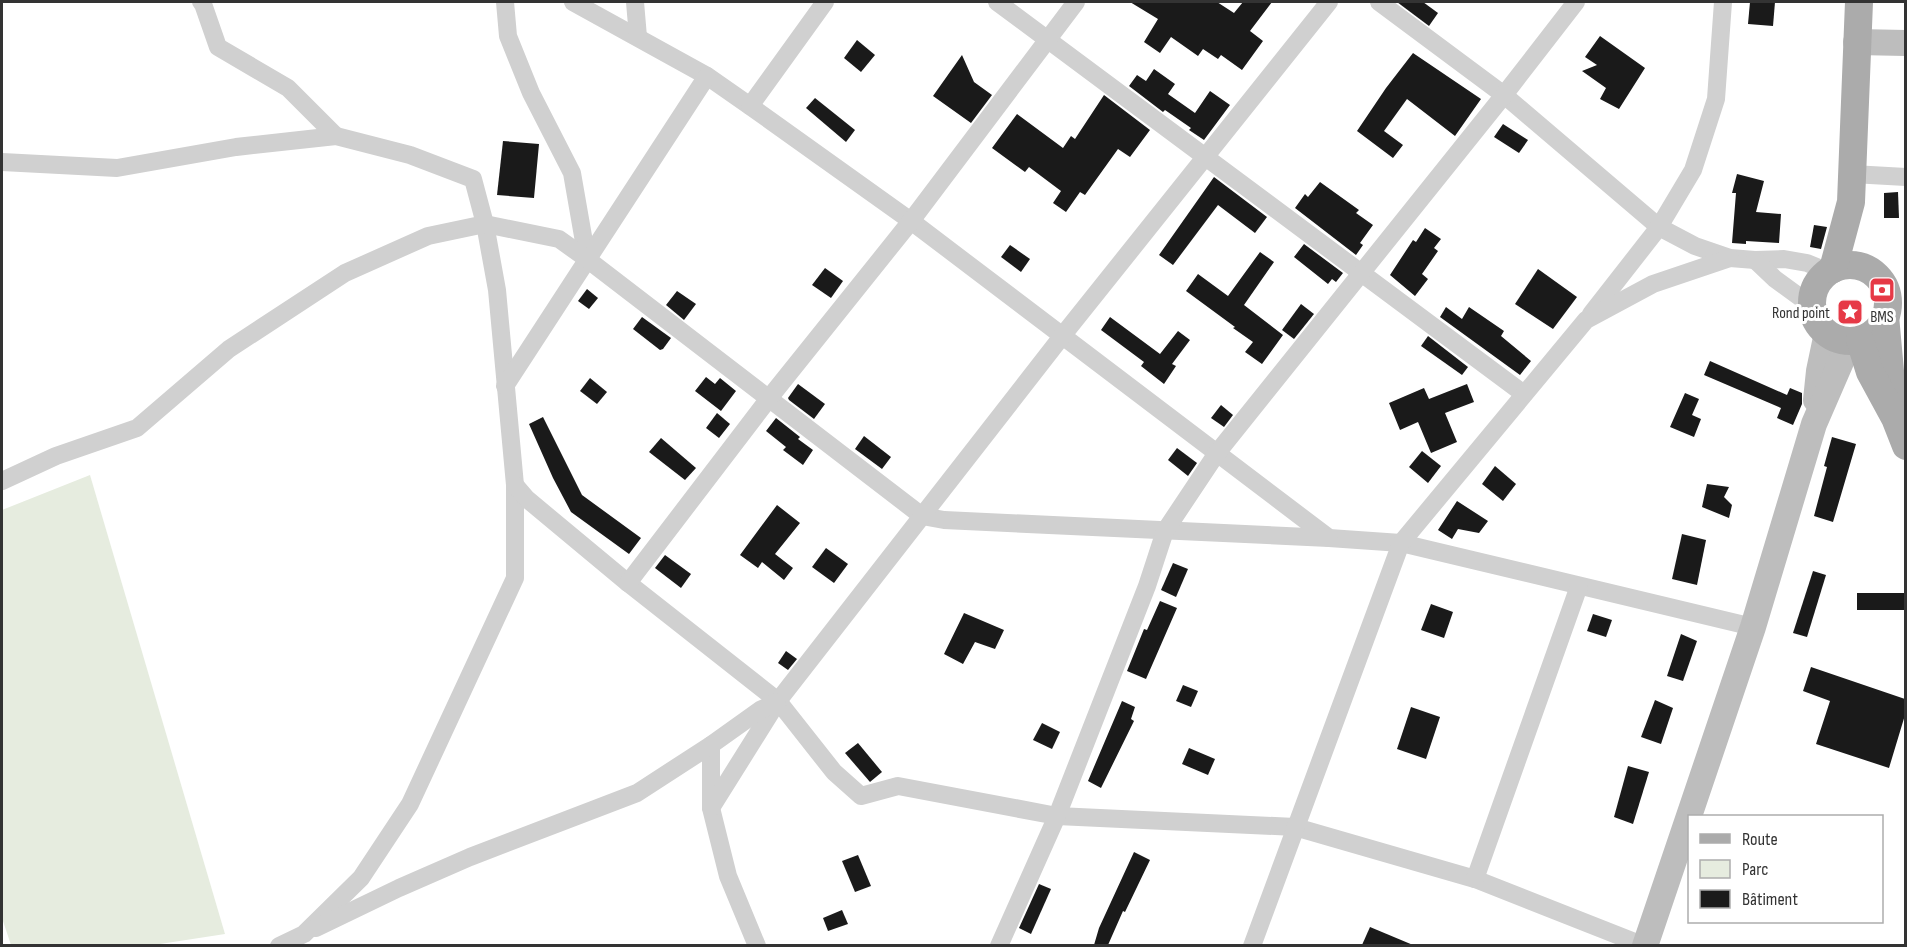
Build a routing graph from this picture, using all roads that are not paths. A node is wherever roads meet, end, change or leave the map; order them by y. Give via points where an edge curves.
1 (201, 2) edge
2 (505, 2) edge
3 (573, 2) edge
4 (635, 2) edge
5 (825, 2) edge
6 (997, 2) edge
7 (1076, 2) edge
8 (1329, 2) edge
9 (1379, 2) edge
10 (1576, 2) edge
11 (1723, 2) edge
12 (1859, 2) edge
13 (638, 38) junction
14 (1048, 40) junction
15 (1856, 42) junction
16 (1905, 43) edge
17 (707, 76) junction
18 (1504, 95) junction
19 (750, 106) junction
20 (336, 136) junction
21 (1205, 157) junction
22 (2, 162) edge
23 (1905, 177) edge
24 (1851, 188) junction
25 (911, 221) junction
26 (484, 224) junction
27 (1659, 227) junction
28 (1730, 258) junction
29 (587, 259) junction
30 (1755, 260) junction
31 (1831, 270) junction
32 (1361, 274) junction
33 (1878, 278) junction
34 (1812, 306) junction
35 (1885, 316) junction
36 (1586, 320) junction
37 (1063, 335) junction
38 (1845, 338) junction
39 (1898, 371) edge
40 (505, 386) junction
41 (1524, 394) junction
42 (770, 397) junction
43 (1895, 418) junction
44 (1905, 446) edge
45 (1217, 453) junction
46 (2, 481) edge
47 (515, 485) junction
48 (922, 516) junction
49 (1165, 531) junction
50 (1329, 538) junction
51 (1401, 543) junction
52 (628, 583) junction
53 (1580, 586) junction
54 (1753, 627) junction
55 (778, 701) junction
56 (711, 745) junction
57 (711, 808) junction
58 (1689, 815) edge
59 (1057, 816) junction
60 (1688, 818) edge
61 (1295, 827) junction
62 (1475, 879) junction
63 (304, 934) junction
64 (279, 945) edge
65 (757, 945) edge
66 (999, 945) edge
67 (1252, 945) edge
68 (1645, 945) edge

1 - 20 street via 218,47 288,87
2 - 29 street via 508,36 531,93 572,173
3 - 13 street
4 - 13 street
5 - 19 street
6 - 14 street
7 - 14 street
8 - 21 street
9 - 18 street
10 - 18 street
11 - 27 street via 1716,99 1693,170
12 - 15 main road
13 - 17 street
14 - 21 street
14 - 25 street
15 - 16 street
15 - 24 main road
17 - 19 street
17 - 29 street
18 - 27 street
18 - 32 street
19 - 25 street
20 - 22 street via 236,147 117,168
20 - 26 street via 410,155 473,179
21 - 32 street
21 - 37 street
23 - 24 street
24 - 31 main road
24 - 33 main road via 1862,245
25 - 37 street
25 - 42 street
26 - 29 street via 559,239
26 - 40 street via 497,290
26 - 46 street via 428,236 345,273 229,349 137,428 56,456
27 - 28 street via 1695,246
27 - 36 street
28 - 30 street
28 - 36 street via 1653,284
29 - 40 street
29 - 42 street
30 - 31 street via 1784,259
30 - 34 street
31 - 33 main road via 1858,266
31 - 34 main road via 1818,283
32 - 41 street
32 - 45 street
33 - 35 main road via 1886,292
34 - 38 main road via 1815,317
35 - 38 main road via 1876,330
35 - 39 main road
36 - 41 street
37 - 45 street
37 - 48 street
38 - 43 main road via 1870,372
38 - 54 street via 1814,424
39 - 43 main road
40 - 47 street
41 - 51 street
42 - 48 street
42 - 52 street
43 - 44 main road
45 - 49 street
45 - 50 street
47 - 52 street
47 - 63 street via 514,578 410,804 361,878
48 - 49 street
48 - 55 street
49 - 50 street
49 - 59 street
50 - 51 street
51 - 53 street
51 - 61 street
52 - 55 street
53 - 54 street
53 - 62 street
54 - 58 street
55 - 56 street
55 - 57 street
55 - 59 street via 834,772 861,796 898,786
56 - 57 street
56 - 63 street via 637,793 470,857
57 - 65 street via 729,876
59 - 61 street
59 - 66 street
60 - 68 street
61 - 62 street
61 - 67 street
62 - 68 street
63 - 64 street

